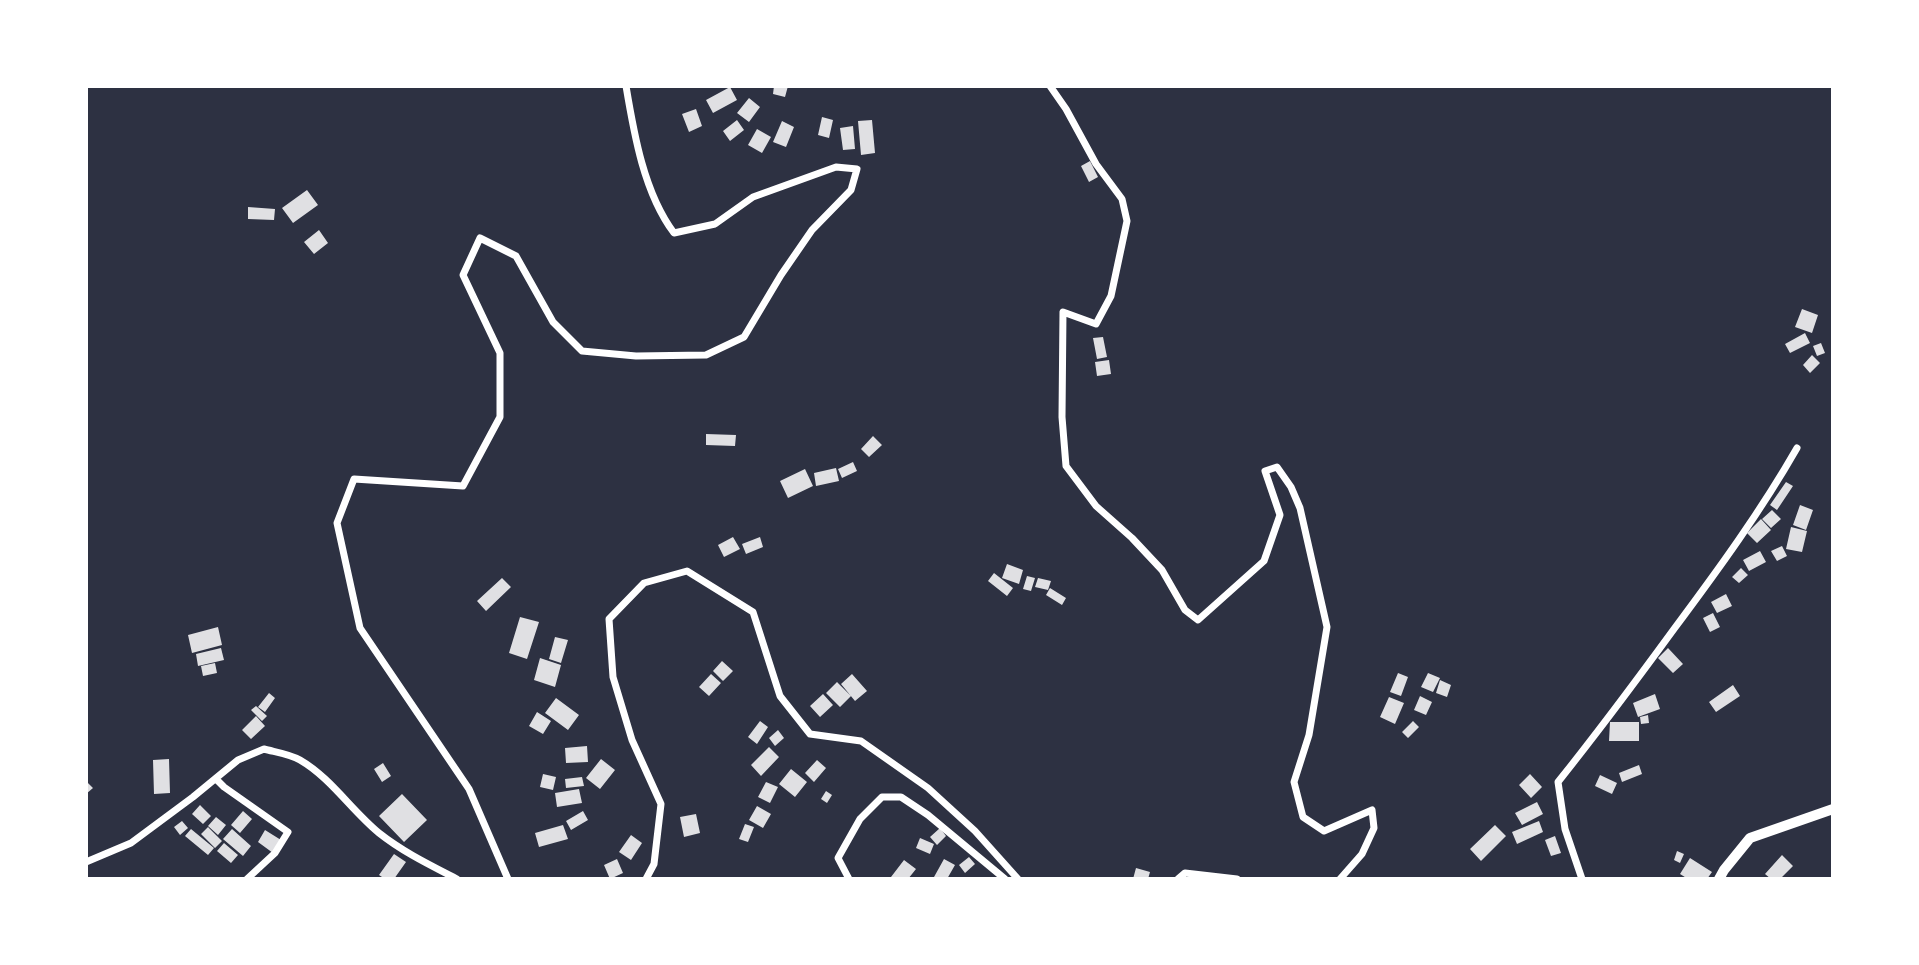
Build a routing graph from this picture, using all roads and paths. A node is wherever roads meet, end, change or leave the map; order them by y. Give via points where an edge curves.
1 (626, 86) edge
2 (1050, 86) edge
3 (1797, 448) dead end
4 (216, 779) junction
5 (1833, 809) edge
6 (86, 862) edge
7 (247, 879) edge
8 (457, 879) edge
9 (508, 879) edge
10 (646, 879) edge
11 (849, 879) edge
12 (1004, 879) edge
13 (1018, 879) edge
14 (1178, 879) edge
15 (1237, 879) edge
16 (1340, 879) edge
17 (1582, 879) edge
18 (1719, 879) edge

1 - 9 street via 636,143 662,217 674,233 715,224 753,197 836,167 857,169 851,190 813,230 780,275 744,337 706,355 582,351 553,322 516,256 480,238 463,275 500,354 500,417 463,486 354,479 337,523 360,628 469,789
2 - 16 street via 1122,199 1128,220 1111,296 1096,324 1063,312 1066,466 1096,506 1162,570 1185,610 1198,620 1264,561 1280,515 1265,471 1277,467 1300,509 1327,627 1310,735 1294,782 1303,817 1324,831 1372,810 1374,828 1362,855
3 - 17 street via 1720,568 1558,782 1565,829
4 - 6 street via 131,843
4 - 7 street via 288,832 275,853
4 - 8 street via 238,760 264,748 299,760 334,787 379,833
5 - 18 street via 1750,838
10 - 13 street via 654,864 661,804 632,740 613,677 609,619 644,583 687,571 753,612 780,696 810,734 861,741 928,788
11 - 12 street via 838,858 860,819 882,796 901,797
14 - 15 street via 1185,873

